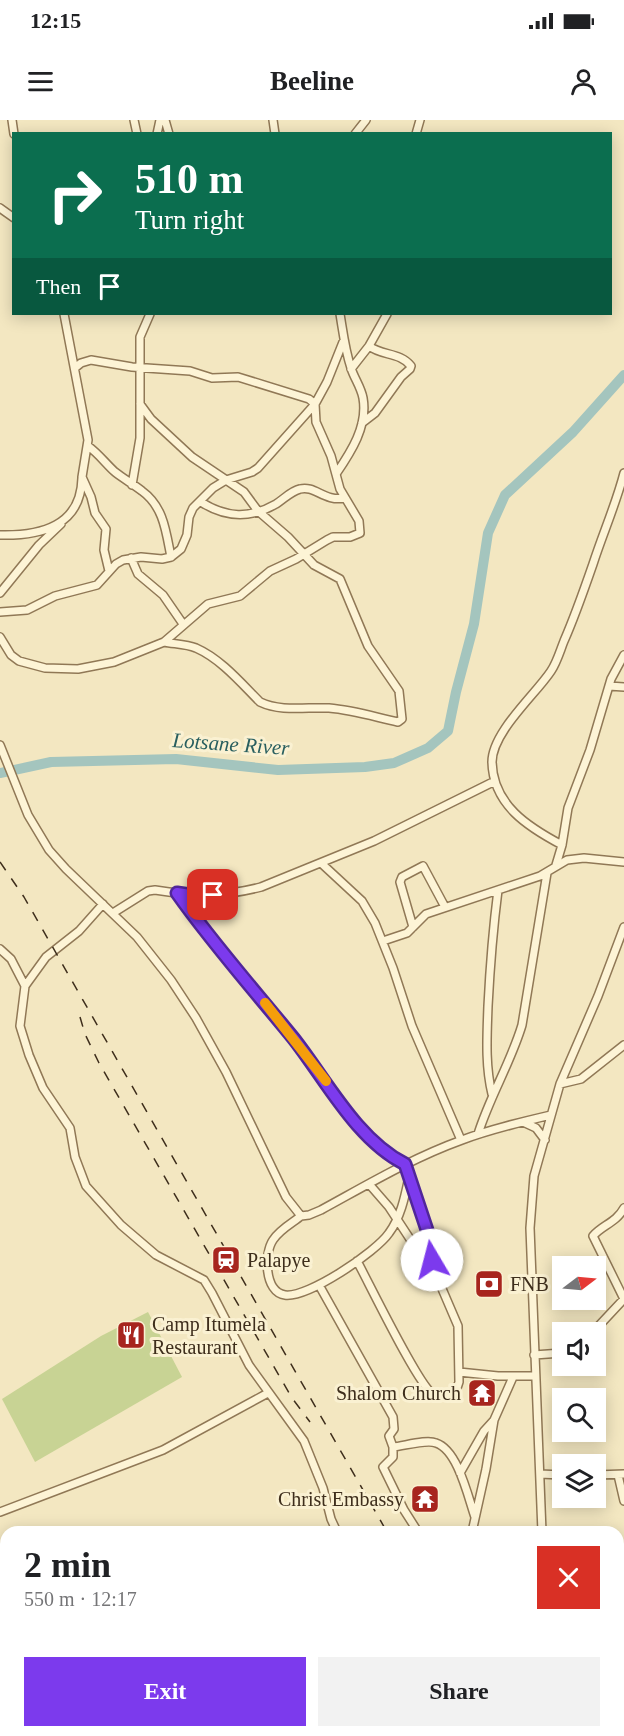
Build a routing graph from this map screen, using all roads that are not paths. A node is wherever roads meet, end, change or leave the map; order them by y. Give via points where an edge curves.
1 (366, 120) edge
2 (357, 132) edge
3 (64, 315) edge
4 (150, 315) edge
5 (340, 315) edge
6 (386, 315) edge
7 (343, 342) junction
8 (369, 346) junction
9 (76, 367) junction
10 (140, 368) junction
11 (351, 369) junction
12 (140, 404) junction
13 (315, 404) junction
14 (362, 423) junction
15 (88, 446) junction
16 (624, 472) edge
17 (336, 474) junction
18 (82, 477) junction
19 (226, 480) junction
20 (132, 485) junction
21 (345, 498) junction
22 (201, 501) junction
23 (258, 511) junction
24 (64, 520) junction
25 (0, 535) edge
26 (303, 555) junction
27 (171, 557) junction
28 (131, 558) junction
29 (109, 571) junction
30 (0, 593) edge
31 (0, 612) edge
32 (183, 624) junction
33 (0, 637) edge
34 (164, 642) junction
35 (624, 655) edge
36 (609, 686) junction
37 (624, 687) edge
38 (1, 747) edge
39 (495, 781) junction
40 (562, 845) junction
41 (624, 862) edge
42 (321, 863) junction
43 (556, 865) junction
44 (548, 873) junction
45 (498, 890) junction
46 (177, 893) junction
47 (103, 904) junction
48 (445, 907) junction
49 (113, 913) junction
50 (413, 927) junction
51 (624, 927) edge
52 (383, 941) junction
53 (0, 949) edge
54 (24, 986) junction
55 (624, 1045) edge
56 (560, 1084) junction
57 (493, 1094) junction
58 (551, 1115) junction
59 (523, 1122) junction
60 (478, 1134) junction
61 (461, 1140) junction
62 (545, 1140) junction
63 (405, 1164) junction
64 (409, 1177) junction
65 (369, 1184) junction
66 (624, 1208) edge
67 (301, 1216) junction
68 (396, 1221) junction
69 (432, 1260) junction
70 (357, 1261) junction
71 (319, 1285) junction
72 (602, 1322) edge
73 (552, 1354) edge
74 (534, 1355) junction
75 (459, 1372) junction
76 (535, 1376) junction
77 (513, 1377) junction
78 (268, 1393) junction
79 (494, 1420) junction
80 (393, 1448) junction
81 (460, 1473) junction
82 (540, 1474) junction
83 (621, 1474) edge
84 (552, 1475) edge
85 (606, 1475) edge
86 (624, 1501) edge
87 (0, 1512) edge
88 (475, 1517) junction
89 (334, 1526) edge
90 (414, 1526) edge
91 (473, 1526) edge
92 (542, 1526) edge

1 - 2 street
3 - 9 street
4 - 10 street via 140,337
5 - 7 street
6 - 8 street
7 - 11 street
7 - 13 street
8 - 11 street
8 - 14 street via 400,357 411,366 384,403
9 - 10 street via 91,360
9 - 15 street
10 - 12 street
10 - 13 street via 178,370 212,378 238,377
11 - 14 street via 363,399
12 - 19 street via 192,457
12 - 20 street via 140,438
13 - 17 street via 316,422
13 - 19 street via 258,468
14 - 17 street via 352,450
15 - 18 street
15 - 20 street
16 - 39 street via 553,668 507,725 493,753
17 - 21 street
18 - 24 street via 77,506
18 - 29 street via 94,513 106,529 104,550
19 - 22 street
19 - 23 street via 244,492
20 - 27 street via 148,497 163,519
21 - 23 street via 334,500 308,488 301,489
21 - 26 street via 359,521 360,533 333,537
22 - 23 street via 229,515
22 - 27 street via 189,517 181,549
23 - 26 street
24 - 25 street via 40,530
24 - 30 street
26 - 32 street via 270,571 240,597 208,604
26 - 34 street via 340,579 369,646 399,692 401,721 331,708 265,705 202,651
27 - 28 street
28 - 29 street
28 - 32 street via 138,574 163,595
29 - 31 street via 97,585 56,596 27,610
32 - 34 street
33 - 34 street via 19,661 60,670 114,662
35 - 36 street
36 - 37 street
36 - 40 street via 568,808
38 - 47 street via 28,815 49,850
39 - 40 street via 499,792 526,825
39 - 42 street
40 - 43 street
41 - 43 street via 584,858
42 - 46 street via 245,891 197,896
42 - 52 street via 362,901
43 - 44 street
44 - 45 street
44 - 57 street via 522,1025
45 - 48 street
45 - 57 street via 487,1043
46 - 49 street via 148,891
46 - 63 street via 349,1114 378,1146
47 - 49 street
47 - 54 street via 79,931 46,957
48 - 50 street via 426,914
48 - 50 street via 423,866 402,877 400,882
49 - 67 street via 171,980 196,1018 286,1197
50 - 52 street
51 - 56 street
52 - 61 street via 412,1026
53 - 54 street via 11,959
54 - 78 street via 20,1026 44,1088 70,1128 86,1186 121,1225 156,1255 204,1280
55 - 56 street via 581,1079
56 - 58 street
57 - 60 street
58 - 59 street
58 - 62 street
59 - 60 street
59 - 62 street via 536,1128
60 - 61 street
61 - 63 street
62 - 74 street via 531,1195
63 - 64 street
63 - 65 street
64 - 68 street
64 - 69 street via 428,1233
65 - 67 street via 321,1210
65 - 68 street
66 - 72 street via 593,1236 624,1299
67 - 71 street via 274,1237 269,1281 282,1295 305,1292
68 - 69 street
68 - 70 street via 389,1234
69 - 75 street via 458,1326
70 - 71 street
70 - 75 street via 427,1389 438,1395 455,1394
71 - 80 street via 393,1417 394,1429 389,1436
73 - 74 street
74 - 76 street
75 - 77 street
76 - 77 street
76 - 82 street
77 - 79 street
78 - 87 street via 164,1450
78 - 89 street via 304,1441
79 - 81 street
79 - 88 street
80 - 81 street via 436,1443 451,1456
80 - 90 street via 393,1457 384,1464 384,1470
81 - 88 street
82 - 84 street
82 - 92 street
83 - 85 street
83 - 86 street
88 - 91 street

